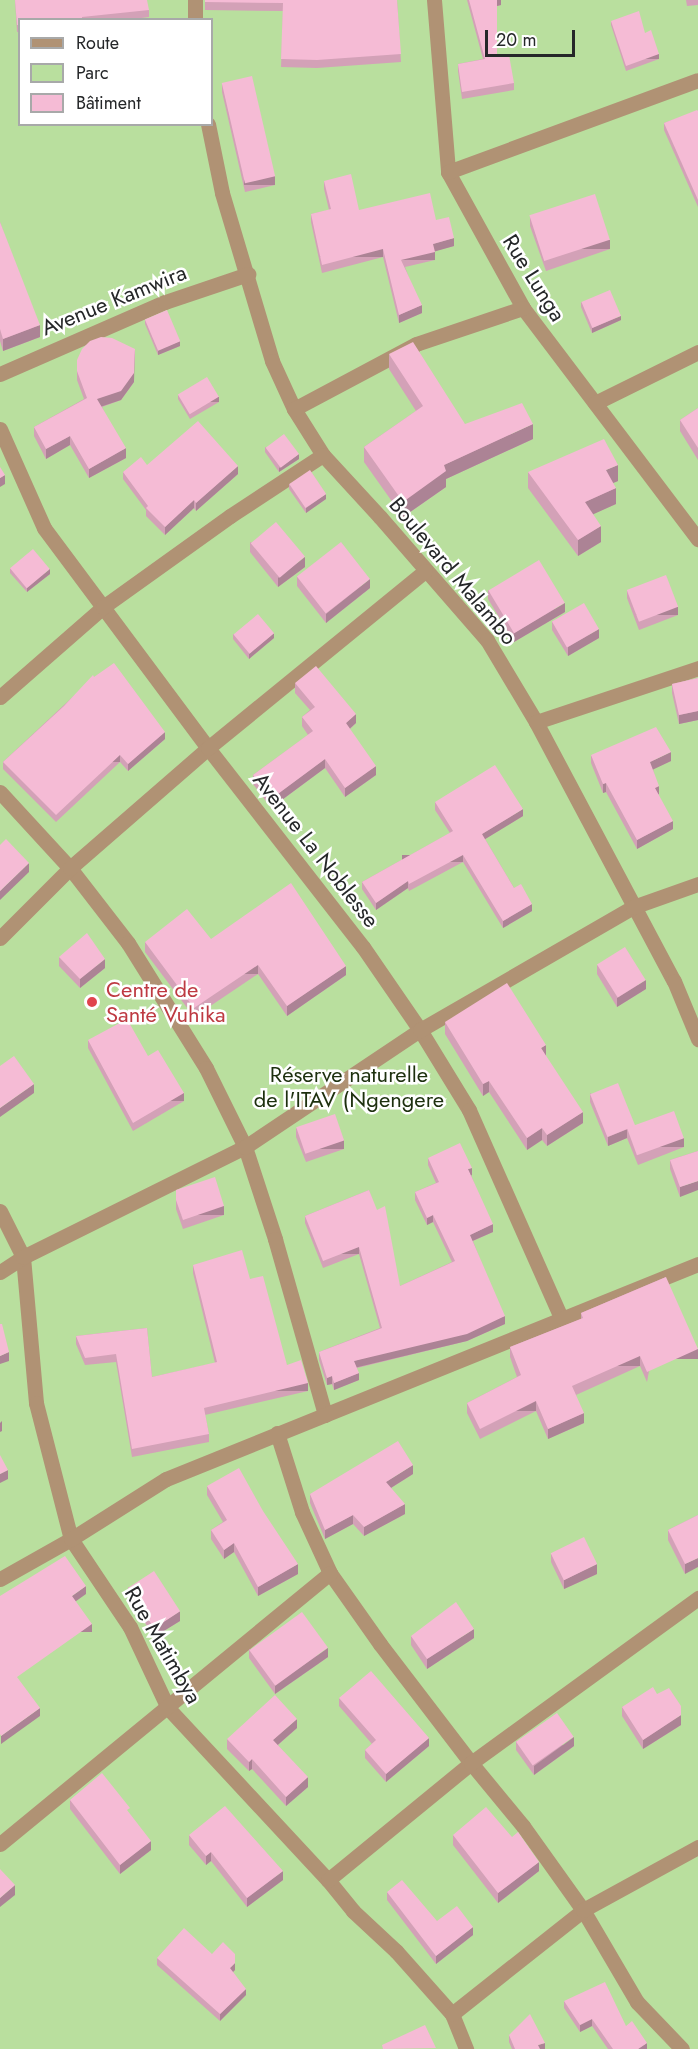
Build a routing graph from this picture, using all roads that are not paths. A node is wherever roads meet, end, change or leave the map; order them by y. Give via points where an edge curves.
1 (195, 0) edge
2 (434, 0) edge
3 (195, 18) edge
4 (698, 80) edge
5 (208, 126) edge
6 (448, 171) junction
7 (248, 274) junction
8 (523, 308) junction
9 (698, 352) edge
10 (0, 374) edge
11 (595, 403) junction
12 (294, 409) junction
13 (0, 429) edge
14 (323, 455) junction
15 (698, 539) edge
16 (425, 571) junction
17 (103, 607) junction
18 (698, 668) edge
19 (0, 697) edge
20 (536, 722) junction
21 (208, 748) junction
22 (0, 792) edge
23 (70, 868) junction
24 (698, 884) edge
25 (633, 907) junction
26 (0, 938) edge
27 (420, 1030) junction
28 (698, 1039) edge
29 (245, 1147) junction
30 (0, 1211) edge
31 (23, 1257) junction
32 (698, 1264) edge
33 (0, 1272) edge
34 (562, 1320) junction
35 (325, 1415) junction
36 (277, 1433) junction
37 (71, 1539) junction
38 (330, 1573) junction
39 (0, 1579) edge
40 (698, 1598) edge
41 (168, 1708) junction
42 (471, 1763) junction
43 (0, 1844) edge
44 (698, 1847) edge
45 (328, 1880) junction
46 (583, 1910) junction
47 (453, 2014) junction
48 (466, 2049) edge
49 (682, 2049) edge

1 - 3 street
2 - 6 street, Rue Lunga
4 - 6 street
5 - 7 street, Boulevard Malambo via 222,193
6 - 8 street, Rue Lunga
7 - 10 street, Avenue Kamwira via 165,302
7 - 12 street, Boulevard Malambo via 272,361
8 - 11 street, Rue Lunga
8 - 12 street via 416,344
9 - 11 street
11 - 15 street, Rue Lunga
12 - 14 street, Boulevard Malambo
13 - 17 street, Avenue La Noblesse via 44,528
14 - 16 street, Boulevard Malambo
14 - 17 street
16 - 20 street, Boulevard Malambo via 487,640
16 - 21 street
17 - 19 street
17 - 21 street, Avenue La Noblesse
18 - 20 street
20 - 25 street, Boulevard Malambo
21 - 23 street
21 - 27 street, Avenue La Noblesse via 363,947
22 - 23 street
23 - 26 street
23 - 29 street via 128,943 206,1068
24 - 25 street
25 - 27 street
25 - 28 street, Boulevard Malambo via 674,981
27 - 29 street
27 - 34 street, Avenue La Noblesse via 469,1110
29 - 31 street
29 - 35 street
30 - 31 street, Rue Matimbya
31 - 33 street
31 - 37 street, Rue Matimbya via 36,1403
32 - 34 street
34 - 35 street
35 - 36 street
36 - 37 street via 166,1479
36 - 38 street via 302,1512
37 - 39 street
37 - 41 street, Rue Matimbya via 130,1627
38 - 41 street
38 - 42 street
40 - 42 street
41 - 43 street
41 - 45 street, Rue Matimbya
42 - 45 street
42 - 46 street via 523,1826
44 - 46 street
45 - 47 street, Rue Matimbya
46 - 47 street
46 - 49 street via 637,2002
47 - 48 street, Rue Matimbya

